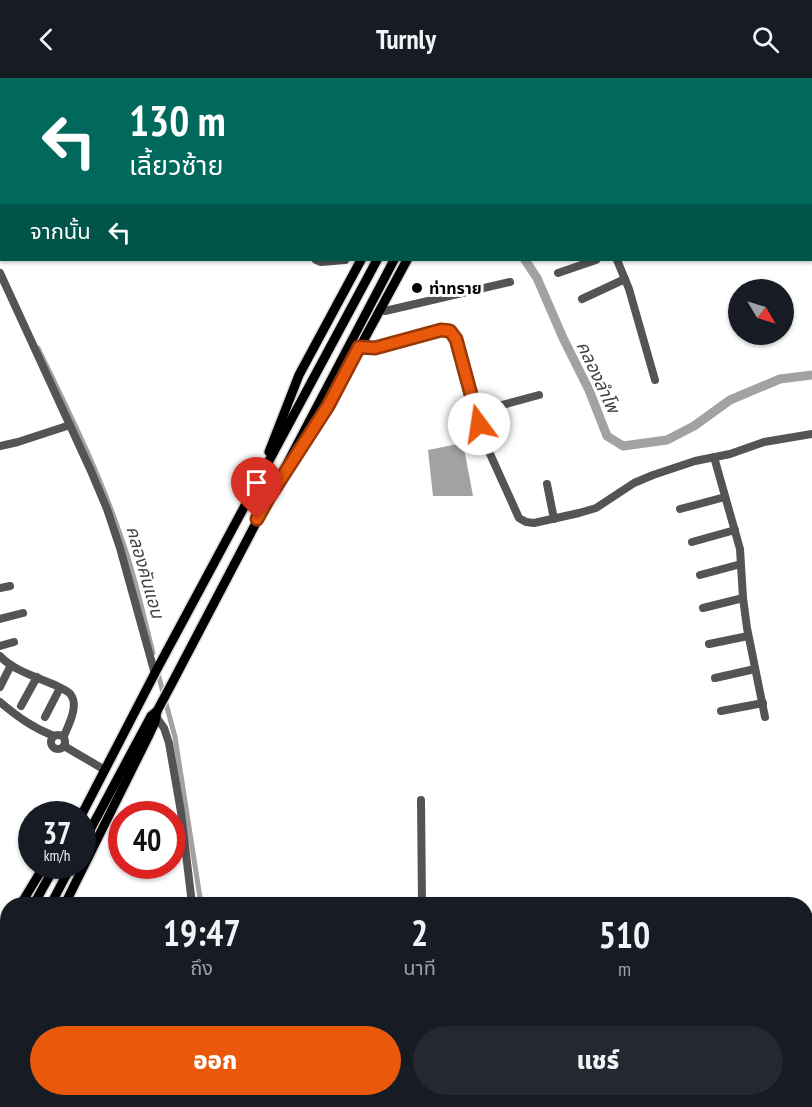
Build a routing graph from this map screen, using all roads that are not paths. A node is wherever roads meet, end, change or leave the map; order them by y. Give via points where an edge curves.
1 (360, 261) edge
2 (376, 261) edge
3 (393, 261) edge
4 (406, 261) edge
5 (593, 261) edge
6 (617, 261) edge
7 (0, 273) edge
8 (558, 273) dead end
9 (625, 279) junction
10 (510, 282) dead end
11 (582, 299) dead end
12 (381, 309) junction
13 (359, 347) junction
14 (304, 365) junction
15 (318, 369) junction
16 (655, 380) dead end
17 (330, 391) junction
18 (539, 394) dead end
19 (476, 412) junction
20 (70, 425) junction
21 (812, 434) edge
22 (0, 446) edge
23 (714, 457) junction
24 (262, 475) junction
25 (547, 484) dead end
26 (725, 497) junction
27 (680, 509) dead end
28 (554, 519) junction
29 (735, 530) junction
30 (692, 542) dead end
31 (741, 564) junction
32 (700, 574) dead end
33 (10, 586) dead end
34 (0, 588) edge
35 (742, 598) junction
36 (703, 608) dead end
37 (23, 614) dead end
38 (0, 619) edge
39 (748, 636) junction
40 (14, 642) dead end
41 (709, 644) dead end
42 (0, 646) edge
43 (0, 656) edge
44 (11, 665) junction
45 (755, 669) junction
46 (155, 673) junction
47 (37, 677) junction
48 (715, 678) dead end
49 (0, 687) edge
50 (60, 688) junction
51 (0, 702) edge
52 (763, 703) junction
53 (21, 706) dead end
54 (157, 711) junction
55 (721, 711) dead end
56 (45, 717) dead end
57 (765, 717) dead end
58 (54, 736) junction
59 (64, 736) junction
60 (64, 746) junction
61 (105, 770) junction
62 (422, 800) dead end
63 (88, 801) edge
64 (96, 820) edge
65 (36, 879) edge
66 (48, 879) edge
67 (65, 879) edge
68 (25, 897) edge
69 (38, 897) edge
70 (55, 897) edge
71 (68, 897) edge
72 (191, 897) edge
73 (422, 897) edge

1 - 14 main road
2 - 15 main road
3 - 17 main road
4 - 12 main road
5 - 8 street
6 - 9 street
7 - 20 street
9 - 11 street
9 - 16 street
10 - 12 street
12 - 13 main road
13 - 17 main road
13 - 19 street via 375,348 450,331 456,339
14 - 15 main road via 308,372
14 - 24 main road
15 - 24 main road
17 - 54 main road via 268,499
18 - 19 street
19 - 28 street via 482,436 519,518 534,523
20 - 22 street
20 - 46 street via 116,533
21 - 23 street via 764,442
23 - 26 street
23 - 28 street via 653,475 596,508
24 - 46 main road
25 - 28 street
26 - 27 street
26 - 29 street
29 - 30 street
29 - 31 street
31 - 32 street
31 - 35 street
33 - 34 street
35 - 36 street
35 - 39 street
37 - 38 street
39 - 41 street
39 - 45 street
40 - 42 street
43 - 44 street
44 - 47 street
44 - 49 street
45 - 48 street
45 - 52 street
46 - 61 main road
47 - 50 street
47 - 53 street
50 - 56 street
50 - 59 street via 72,696 74,704
51 - 58 street via 37,729
52 - 55 street
52 - 57 street
54 - 64 main road
54 - 71 main road via 148,737
54 - 72 street via 172,758
58 - 59 street
58 - 60 street via 53,746
59 - 60 street
60 - 61 street
61 - 63 main road
62 - 73 street
65 - 68 main road
66 - 69 main road
67 - 70 main road

